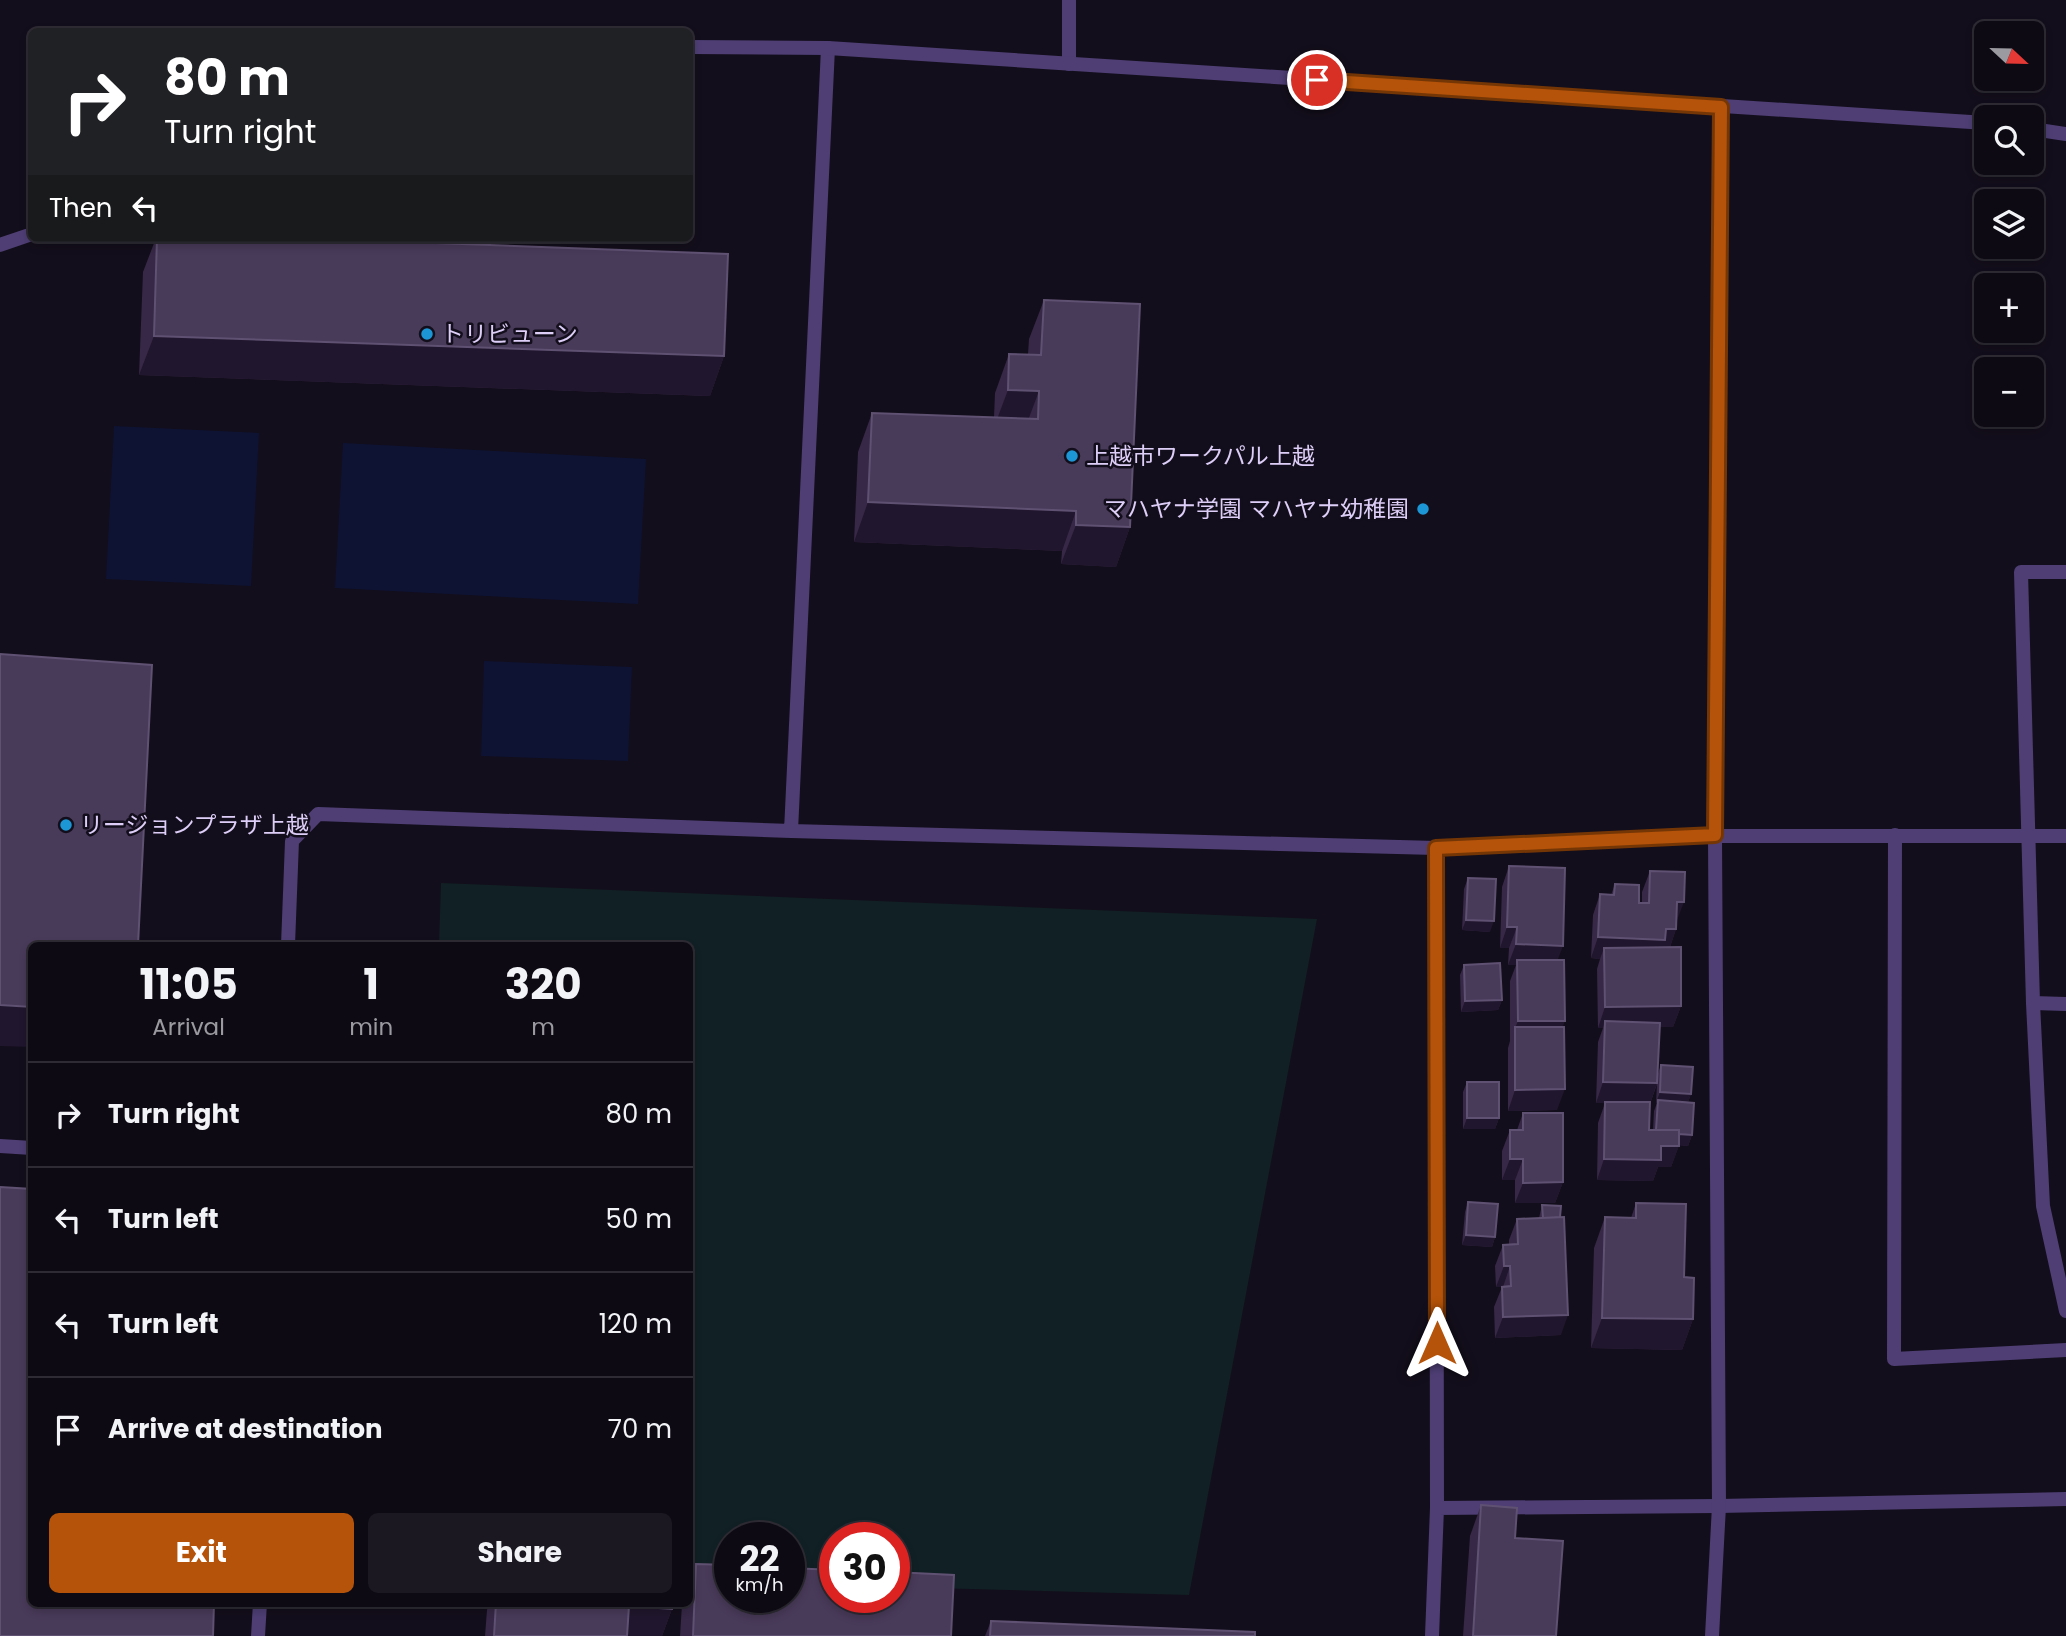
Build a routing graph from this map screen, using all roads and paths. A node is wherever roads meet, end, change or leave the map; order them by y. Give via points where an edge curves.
1 (1069, 0) edge
2 (693, 47) edge
3 (828, 48) junction
4 (1069, 64) junction
5 (1721, 107) junction
6 (1974, 122) edge
7 (2044, 131) edge
8 (2066, 134) edge
9 (28, 235) edge
10 (0, 245) edge
11 (2066, 572) edge
12 (791, 831) junction
13 (1715, 835) junction
14 (1895, 835) junction
15 (2029, 836) junction
16 (2066, 836) edge
17 (1436, 848) junction
18 (288, 942) edge
19 (2034, 1003) junction
20 (2066, 1004) edge
21 (0, 1146) edge
22 (28, 1148) edge
23 (2066, 1311) edge
24 (2066, 1350) edge
25 (2066, 1499) edge
26 (1719, 1506) junction
27 (1437, 1508) junction
28 (260, 1607) edge
29 (258, 1636) edge
30 (1432, 1636) edge
31 (1712, 1636) edge

1 - 4 street
2 - 3 street
3 - 4 street
3 - 12 street
4 - 5 street
5 - 6 street
5 - 13 street
7 - 8 street
9 - 10 street
11 - 15 street via 2021,572
12 - 17 street
12 - 18 street via 318,814 292,841
13 - 14 street
13 - 17 street
13 - 26 street
14 - 15 street
14 - 24 street via 1894,1359
15 - 16 street
15 - 19 street
17 - 27 street
19 - 20 street
19 - 23 street via 2043,1206
21 - 22 street
25 - 26 street
26 - 27 street
26 - 31 street
27 - 30 street
28 - 29 street

